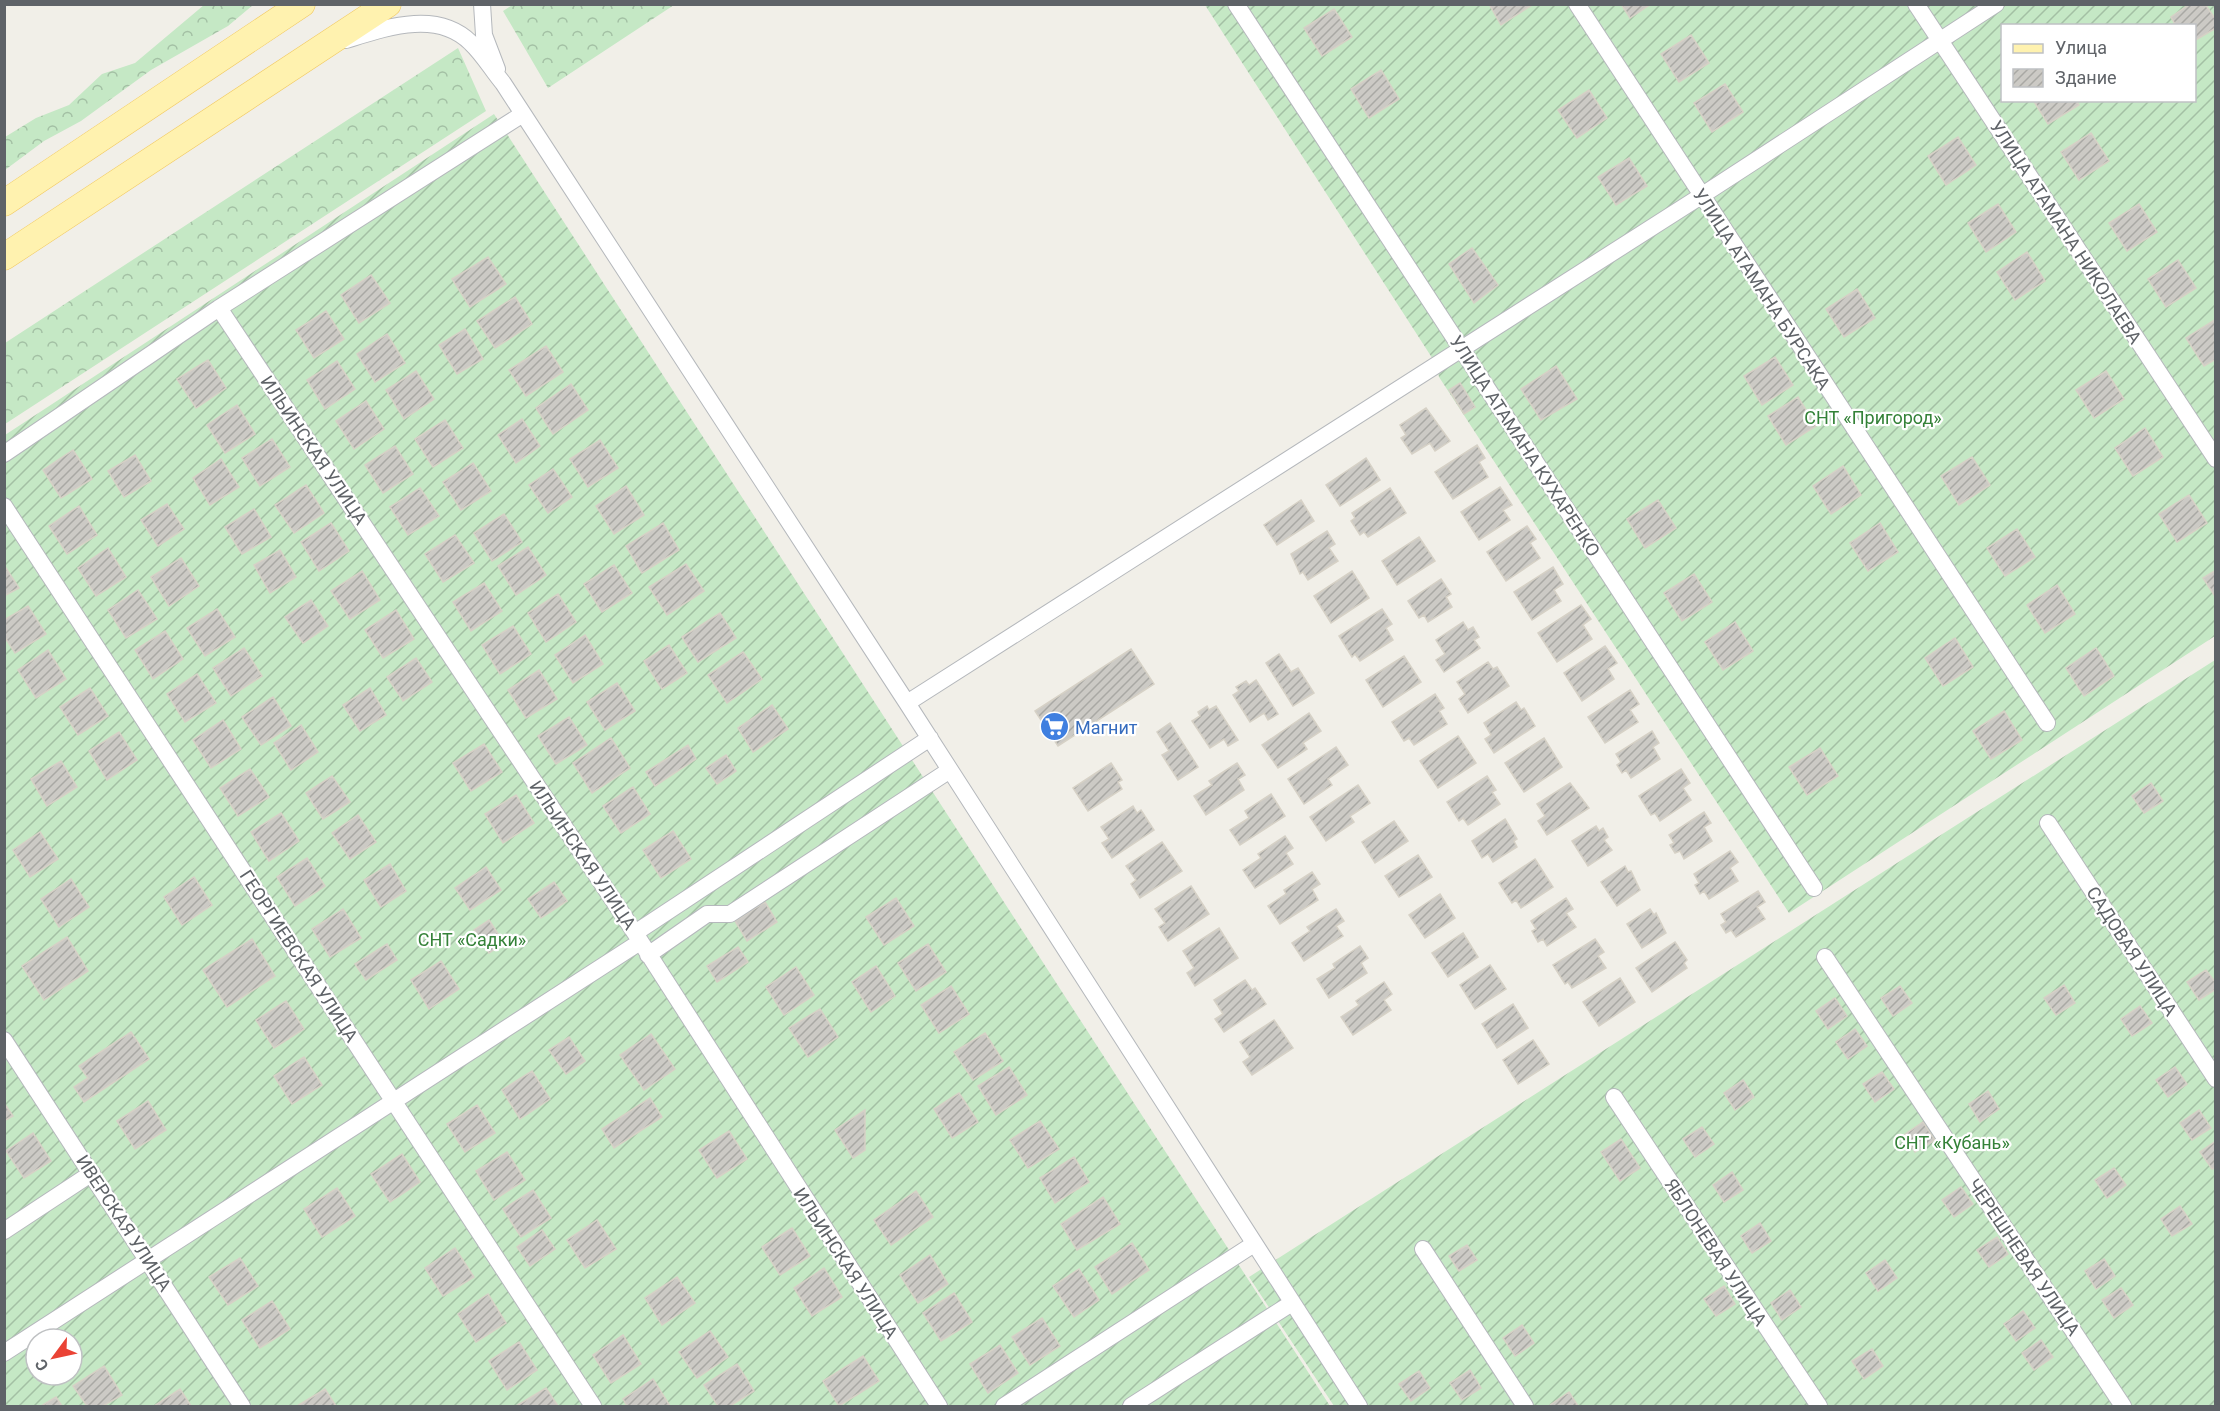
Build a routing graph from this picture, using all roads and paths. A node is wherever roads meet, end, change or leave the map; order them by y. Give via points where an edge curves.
1 (302, 4) edge
2 (388, 4) edge
3 (482, 4) edge
4 (1236, 4) edge
5 (1577, 4) edge
6 (1916, 4) edge
7 (1996, 4) edge
8 (1939, 41) junction
9 (323, 47) junction
10 (502, 84) junction
11 (523, 114) junction
12 (1701, 196) junction
13 (4, 203) edge
14 (4, 257) edge
15 (219, 308) junction
16 (1460, 348) junction
17 (4, 454) edge
18 (2216, 459) edge
19 (4, 506) edge
20 (907, 703) junction
21 (2047, 723) dead end
22 (930, 738) junction
23 (950, 770) junction
24 (2049, 823) dead end
25 (1814, 888) dead end
26 (641, 943) junction
27 (1825, 957) dead end
28 (4, 1040) edge
29 (2216, 1079) edge
30 (1614, 1097) dead end
31 (394, 1100) junction
32 (92, 1173) junction
33 (4, 1231) edge
34 (1254, 1244) junction
35 (1423, 1249) dead end
36 (148, 1259) junction
37 (1292, 1303) junction
38 (4, 1353) edge
39 (242, 1407) edge
40 (593, 1407) edge
41 (939, 1407) edge
42 (1004, 1407) edge
43 (1131, 1407) edge
44 (1359, 1407) edge
45 (1524, 1407) edge
46 (1819, 1407) edge
47 (2123, 1407) edge

1 - 13 main road
2 - 9 main road
3 - 10 street via 484,35
4 - 16 street, УЛИЦА АТАМАНА КУХАРЕНКО
5 - 12 street, УЛИЦА АТАМАНА БУРСАКА
6 - 8 street, УЛИЦА АТАМАНА НИКОЛАЕВА
7 - 8 street
8 - 12 street
8 - 18 street, УЛИЦА АТАМАНА НИКОЛАЕВА
9 - 10 street via 379,30 436,23 470,42
9 - 14 main road
10 - 11 street
11 - 15 street
11 - 20 street
12 - 16 street
12 - 21 street, УЛИЦА АТАМАНА БУРСАКА
15 - 17 street
15 - 26 street, ИЛЬИНСКАЯ УЛИЦА
16 - 20 street
16 - 25 street, УЛИЦА АТАМАНА КУХАРЕНКО
19 - 31 street, ГЕОРГИЕВСКАЯ УЛИЦА
20 - 22 street
22 - 23 street
22 - 26 street
23 - 26 street via 730,914 707,914
23 - 34 street
24 - 29 street, САДОВАЯ УЛИЦА
26 - 31 street
26 - 41 street, ИЛЬИНСКАЯ УЛИЦА
27 - 47 street, ЧЕРЕШНЕВАЯ УЛИЦА
28 - 32 street, ИВЕРСКАЯ УЛИЦА
30 - 46 street, ЯБЛОНЕВАЯ УЛИЦА
31 - 36 street
31 - 40 street, ГЕОРГИЕВСКАЯ УЛИЦА
32 - 33 street
32 - 36 street, ИВЕРСКАЯ УЛИЦА
34 - 37 street
34 - 42 street
35 - 45 street
36 - 38 street
36 - 39 street, ИВЕРСКАЯ УЛИЦА
37 - 43 street
37 - 44 street

